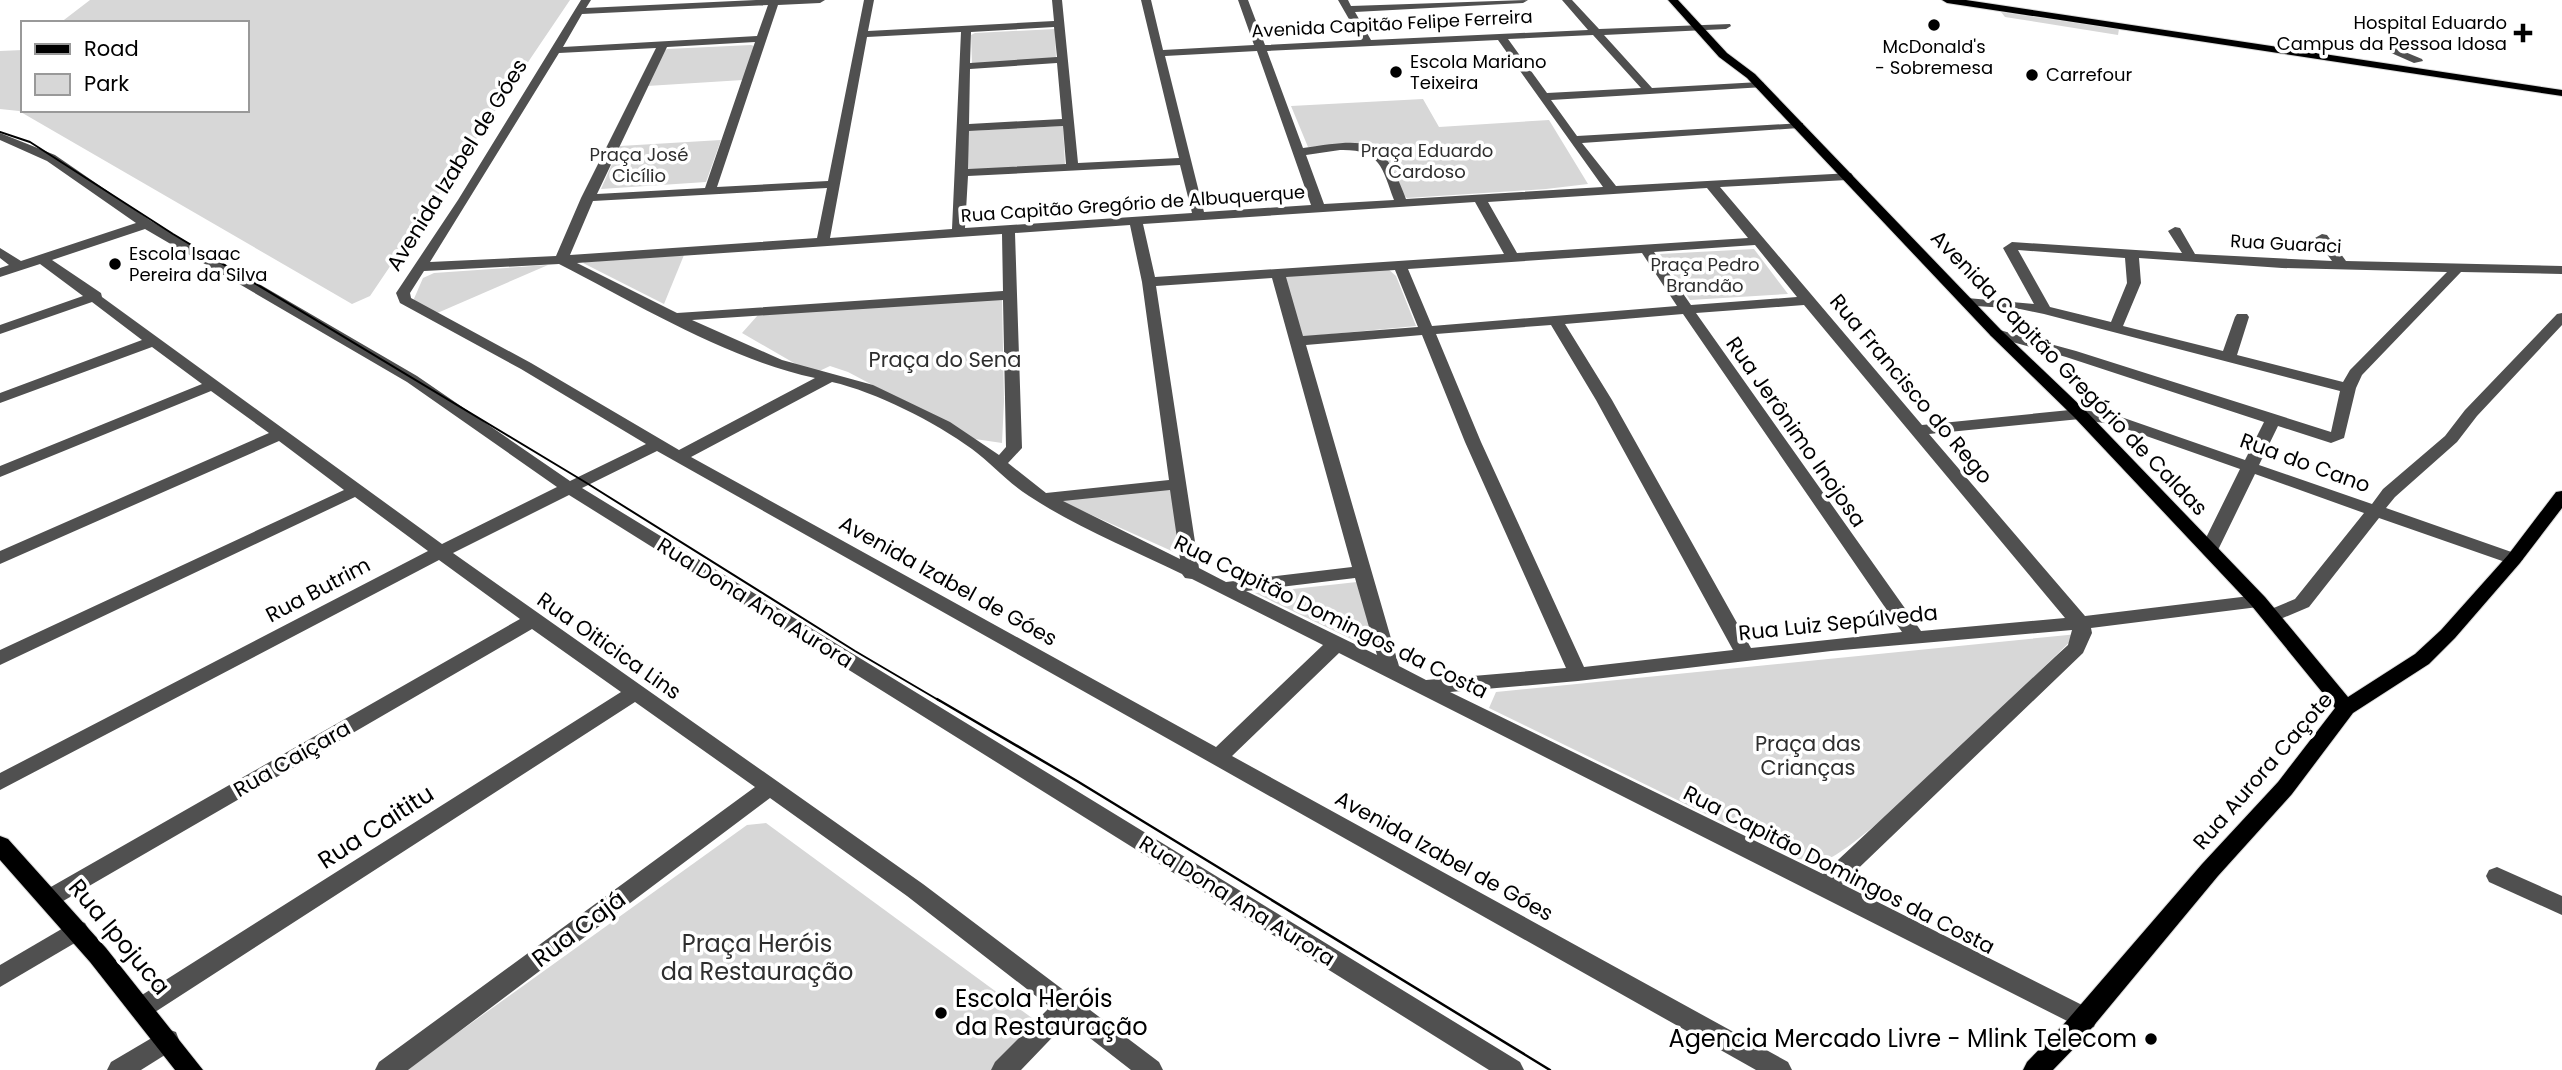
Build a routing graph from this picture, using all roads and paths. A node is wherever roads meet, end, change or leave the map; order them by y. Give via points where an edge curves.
1 (820, 0) edge
2 (869, 0) edge
3 (1057, 0) edge
4 (1146, 0) edge
5 (1244, 0) edge
6 (1523, 0) edge
7 (1567, 0) edge
8 (1673, 0) edge
9 (1687, 0) edge
10 (1947, 0) edge
11 (2012, 0) edge
12 (727, 2) edge
13 (774, 2) junction
14 (1346, 4) edge
15 (583, 6) edge
16 (1058, 24) junction
17 (1712, 24) junction
18 (966, 29) junction
19 (1596, 31) junction
20 (864, 34) junction
21 (1501, 37) junction
22 (761, 39) junction
23 (1368, 43) junction
24 (663, 44) junction
25 (1261, 48) junction
26 (556, 50) junction
27 (2393, 50) dead end
28 (1159, 53) junction
29 (1062, 60) junction
30 (2418, 61) junction
31 (966, 66) junction
32 (1756, 81) junction
33 (2562, 83) edge
34 (1649, 92) junction
35 (2562, 93) edge
36 (1543, 97) junction
37 (1067, 122) junction
38 (1799, 125) junction
39 (963, 128) junction
40 (0, 136) edge
41 (1574, 140) junction
42 (1300, 152) junction
43 (1184, 160) junction
44 (1072, 167) junction
45 (962, 173) junction
46 (1847, 176) junction
47 (834, 184) junction
48 (1710, 184) junction
49 (710, 190) junction
50 (1612, 190) junction
51 (587, 198) junction
52 (1480, 199) junction
53 (1402, 204) junction
54 (1319, 208) junction
55 (1199, 217) junction
56 (1136, 222) junction
57 (146, 224) junction
58 (1008, 230) junction
59 (2175, 230) dead end
60 (958, 233) junction
61 (2322, 238) dead end
62 (823, 241) junction
63 (1759, 241) junction
64 (1645, 248) junction
65 (0, 253) edge
66 (2131, 254) junction
67 (1512, 257) junction
68 (2191, 258) junction
69 (42, 259) junction
70 (561, 260) junction
71 (1399, 265) junction
72 (19, 266) junction
73 (421, 267) junction
74 (2343, 267) junction
75 (2456, 270) junction
76 (2562, 270) edge
77 (1278, 272) junction
78 (0, 273) edge
79 (1149, 282) junction
80 (1009, 295) junction
81 (96, 296) junction
82 (1808, 300) junction
83 (1967, 302) junction
84 (1685, 309) junction
85 (2045, 310) junction
86 (675, 317) junction
87 (2242, 317) dead end
88 (2562, 317) edge
89 (1555, 319) junction
90 (740, 328) junction
91 (2115, 328) junction
92 (0, 330) edge
93 (1425, 330) junction
94 (1996, 333) junction
95 (153, 341) junction
96 (1296, 341) junction
97 (2229, 357) junction
98 (829, 377) junction
99 (212, 385) junction
100 (2348, 388) junction
101 (0, 398) edge
102 (2080, 414) junction
103 (2273, 420) junction
104 (1918, 430) junction
105 (281, 434) junction
106 (658, 444) junction
107 (679, 457) junction
108 (998, 465) junction
109 (2252, 467) junction
110 (0, 472) edge
111 (1178, 484) junction
112 (357, 489) junction
113 (571, 489) junction
114 (2562, 496) edge
115 (1043, 498) junction
116 (2373, 511) junction
117 (2209, 550) junction
118 (440, 552) junction
119 (0, 558) edge
120 (2514, 559) junction
121 (1361, 572) junction
122 (1191, 574) junction
123 (1221, 588) junction
124 (2258, 601) junction
125 (2272, 617) junction
126 (533, 620) junction
127 (2079, 622) junction
128 (1916, 638) junction
129 (1336, 644) junction
130 (1746, 656) junction
131 (0, 658) edge
132 (1390, 669) junction
133 (1578, 674) junction
134 (1423, 687) junction
135 (636, 692) junction
136 (2346, 709) junction
137 (1219, 755) junction
138 (0, 782) edge
139 (769, 788) junction
140 (0, 845) edge
141 (2497, 876) dead end
142 (1825, 886) junction
143 (50, 898) junction
144 (2562, 906) edge
145 (77, 930) junction
146 (0, 977) edge
147 (1067, 1006) junction
148 (144, 1007) junction
149 (2078, 1026) junction
150 (167, 1040) junction
151 (2043, 1068) edge
152 (120, 1070) edge
153 (190, 1070) edge
154 (388, 1070) edge
155 (1004, 1070) edge
156 (1150, 1070) edge
157 (1511, 1070) edge
158 (1779, 1070) edge

1 - 13 street
2 - 20 street
3 - 16 street
4 - 28 street
5 - 25 street
6 - 14 street
7 - 19 street
8 - 17 main road, Avenida Capitão Gregório de Caldas
9 - 17 main road, Avenida Capitão Gregório de Caldas
10 - 35 main road
11 - 30 main road
12 - 13 street
12 - 15 street
13 - 22 street
14 - 23 street
15 - 26 street, Avenida Izabel de Góes
16 - 18 street
16 - 29 street
17 - 19 street, Avenida Capitão Felipe Ferreira
17 - 32 main road, Avenida Capitão Gregório de Caldas via 1734,65
18 - 20 street
18 - 31 street
19 - 21 street, Avenida Capitão Felipe Ferreira
19 - 34 street
20 - 47 street
21 - 23 street, Avenida Capitão Felipe Ferreira
21 - 36 street
22 - 24 street
22 - 49 street
23 - 25 street, Avenida Capitão Felipe Ferreira
24 - 26 street
24 - 51 street
25 - 28 street, Avenida Capitão Felipe Ferreira
25 - 42 street
26 - 73 street, Avenida Izabel de Góes
27 - 30 street
28 - 43 street
29 - 31 street
29 - 37 street
30 - 33 main road
31 - 39 street
32 - 34 street
32 - 38 main road, Avenida Capitão Gregório de Caldas
34 - 36 street
36 - 41 street
37 - 39 street
37 - 44 street
38 - 41 street
38 - 46 main road, Avenida Capitão Gregório de Caldas
39 - 45 street
40 - 57 street, Rua Dona Ana Aurora via 51,158
41 - 50 street
42 - 53 street via 1359,146 1371,149 1381,157
42 - 54 street
43 - 44 street
43 - 55 street
44 - 45 street
45 - 60 street
46 - 48 street, Rua Capitão Gregório de Albuquerque
46 - 83 main road, Avenida Capitão Gregório de Caldas
47 - 49 street
47 - 62 street
48 - 50 street, Rua Capitão Gregório de Albuquerque
48 - 63 street, Rua Francisco do Rego
49 - 51 street
50 - 52 street, Rua Capitão Gregório de Albuquerque
51 - 70 street
52 - 53 street, Rua Capitão Gregório de Albuquerque
52 - 67 street
53 - 54 street, Rua Capitão Gregório de Albuquerque
54 - 55 street, Rua Capitão Gregório de Albuquerque
55 - 56 street, Rua Capitão Gregório de Albuquerque
56 - 58 street, Rua Capitão Gregório de Albuquerque
56 - 79 street
57 - 69 street
57 - 113 street, Rua Dona Ana Aurora via 412,379
58 - 60 street, Rua Capitão Gregório de Albuquerque
58 - 80 street
59 - 68 street
60 - 62 street, Rua Capitão Gregório de Albuquerque
61 - 74 street
62 - 70 street, Rua Capitão Gregório de Albuquerque
63 - 64 street
63 - 82 street, Rua Francisco do Rego
64 - 67 street
64 - 84 street, Rua Jerônimo Inojosa
65 - 72 street
66 - 68 street, Rua Guaraci
66 - 85 street, Rua Guaraci via 2029,245 2010,248
66 - 91 street via 2136,265 2135,284
67 - 71 street
68 - 74 street, Rua Guaraci
69 - 72 street
69 - 81 street, Rua Oiticica Lins
70 - 73 street, Rua Capitão Gregório de Albuquerque
70 - 86 street, Rua Capitão Domingos da Costa
71 - 77 street
71 - 93 street
72 - 78 street
73 - 106 street, Avenida Izabel de Góes via 402,293 414,307
74 - 75 street, Rua Guaraci
75 - 76 street, Rua Guaraci
75 - 100 street via 2370,355
77 - 79 street
77 - 96 street
79 - 111 street
80 - 90 street
80 - 108 street via 1014,448
81 - 92 street
81 - 95 street, Rua Oiticica Lins
82 - 84 street
82 - 104 street, Rua Francisco do Rego
83 - 85 street
83 - 94 main road, Avenida Capitão Gregório de Caldas
84 - 89 street
84 - 128 street, Rua Jerônimo Inojosa
85 - 91 street
86 - 90 street, Rua Capitão Domingos da Costa
86 - 90 street
87 - 97 street
88 - 116 street via 2451,439
89 - 93 street
89 - 130 street
90 - 98 street, Rua Capitão Domingos da Costa via 794,370
91 - 97 street
93 - 96 street
93 - 133 street
94 - 102 main road, Avenida Capitão Gregório de Caldas
94 - 103 street
95 - 99 street, Rua Oiticica Lins
95 - 101 street
96 - 121 street
97 - 100 street
98 - 107 street
98 - 108 street, Rua Capitão Domingos da Costa via 867,388 968,439
99 - 105 street, Rua Oiticica Lins
99 - 110 street
100 - 103 street via 2338,435 2331,439
102 - 104 street, Rua do Cano
102 - 109 street, Rua do Cano via 2126,423
102 - 117 main road, Avenida Capitão Gregório de Caldas
103 - 109 street
104 - 127 street, Rua Francisco do Rego
105 - 112 street, Rua Oiticica Lins
105 - 119 street
106 - 107 street, Avenida Izabel de Góes
106 - 113 street, Rua Butrim
107 - 137 street, Avenida Izabel de Góes
108 - 115 street, Rua Capitão Domingos da Costa
109 - 116 street, Rua do Cano
109 - 117 street
111 - 115 street
111 - 122 street
112 - 118 street, Rua Oiticica Lins
112 - 131 street
113 - 118 street, Rua Butrim
113 - 157 street, Rua Dona Ana Aurora
114 - 120 main road, Rua Aurora Caçote
115 - 122 street, Rua Capitão Domingos da Costa
116 - 120 street, Rua do Cano
116 - 125 street via 2302,603
117 - 124 main road, Avenida Capitão Gregório de Caldas
118 - 126 street, Rua Oiticica Lins
118 - 138 street, Rua Butrim
120 - 136 main road, Rua Aurora Caçote via 2423,659
121 - 123 street
121 - 132 street
122 - 123 street, Rua Capitão Domingos da Costa
123 - 129 street, Rua Capitão Domingos da Costa
124 - 125 main road, Avenida Capitão Gregório de Caldas
124 - 127 street, Rua Luiz Sepúlveda
125 - 136 main road, Avenida Capitão Gregório de Caldas
126 - 135 street, Rua Oiticica Lins
126 - 143 street, Rua Caiçara
127 - 128 street, Rua Luiz Sepúlveda
127 - 142 street via 2083,633 2070,654
128 - 130 street, Rua Luiz Sepúlveda
129 - 132 street, Rua Capitão Domingos da Costa
129 - 137 street
130 - 133 street, Rua Luiz Sepúlveda
132 - 134 street, Rua Capitão Domingos da Costa
133 - 134 street, Rua Luiz Sepúlveda
134 - 142 street, Rua Capitão Domingos da Costa
135 - 139 street, Rua Oiticica Lins
135 - 148 street, Rua Caititu
136 - 149 main road, Rua Aurora Caçote via 2285,788
137 - 158 street, Avenida Izabel de Góes
139 - 147 street, Rua Oiticica Lins via 915,890
139 - 154 street, Rua Cajá
140 - 143 main road, Rua Ipojuca
141 - 144 street
142 - 149 street, Rua Capitão Domingos da Costa
143 - 145 main road, Rua Ipojuca
145 - 146 street
145 - 148 main road, Rua Ipojuca
147 - 155 street
147 - 156 street, Rua Oiticica Lins
148 - 150 main road, Rua Ipojuca
149 - 151 main road, Rua Aurora Caçote
150 - 152 street
150 - 153 main road, Rua Ipojuca

